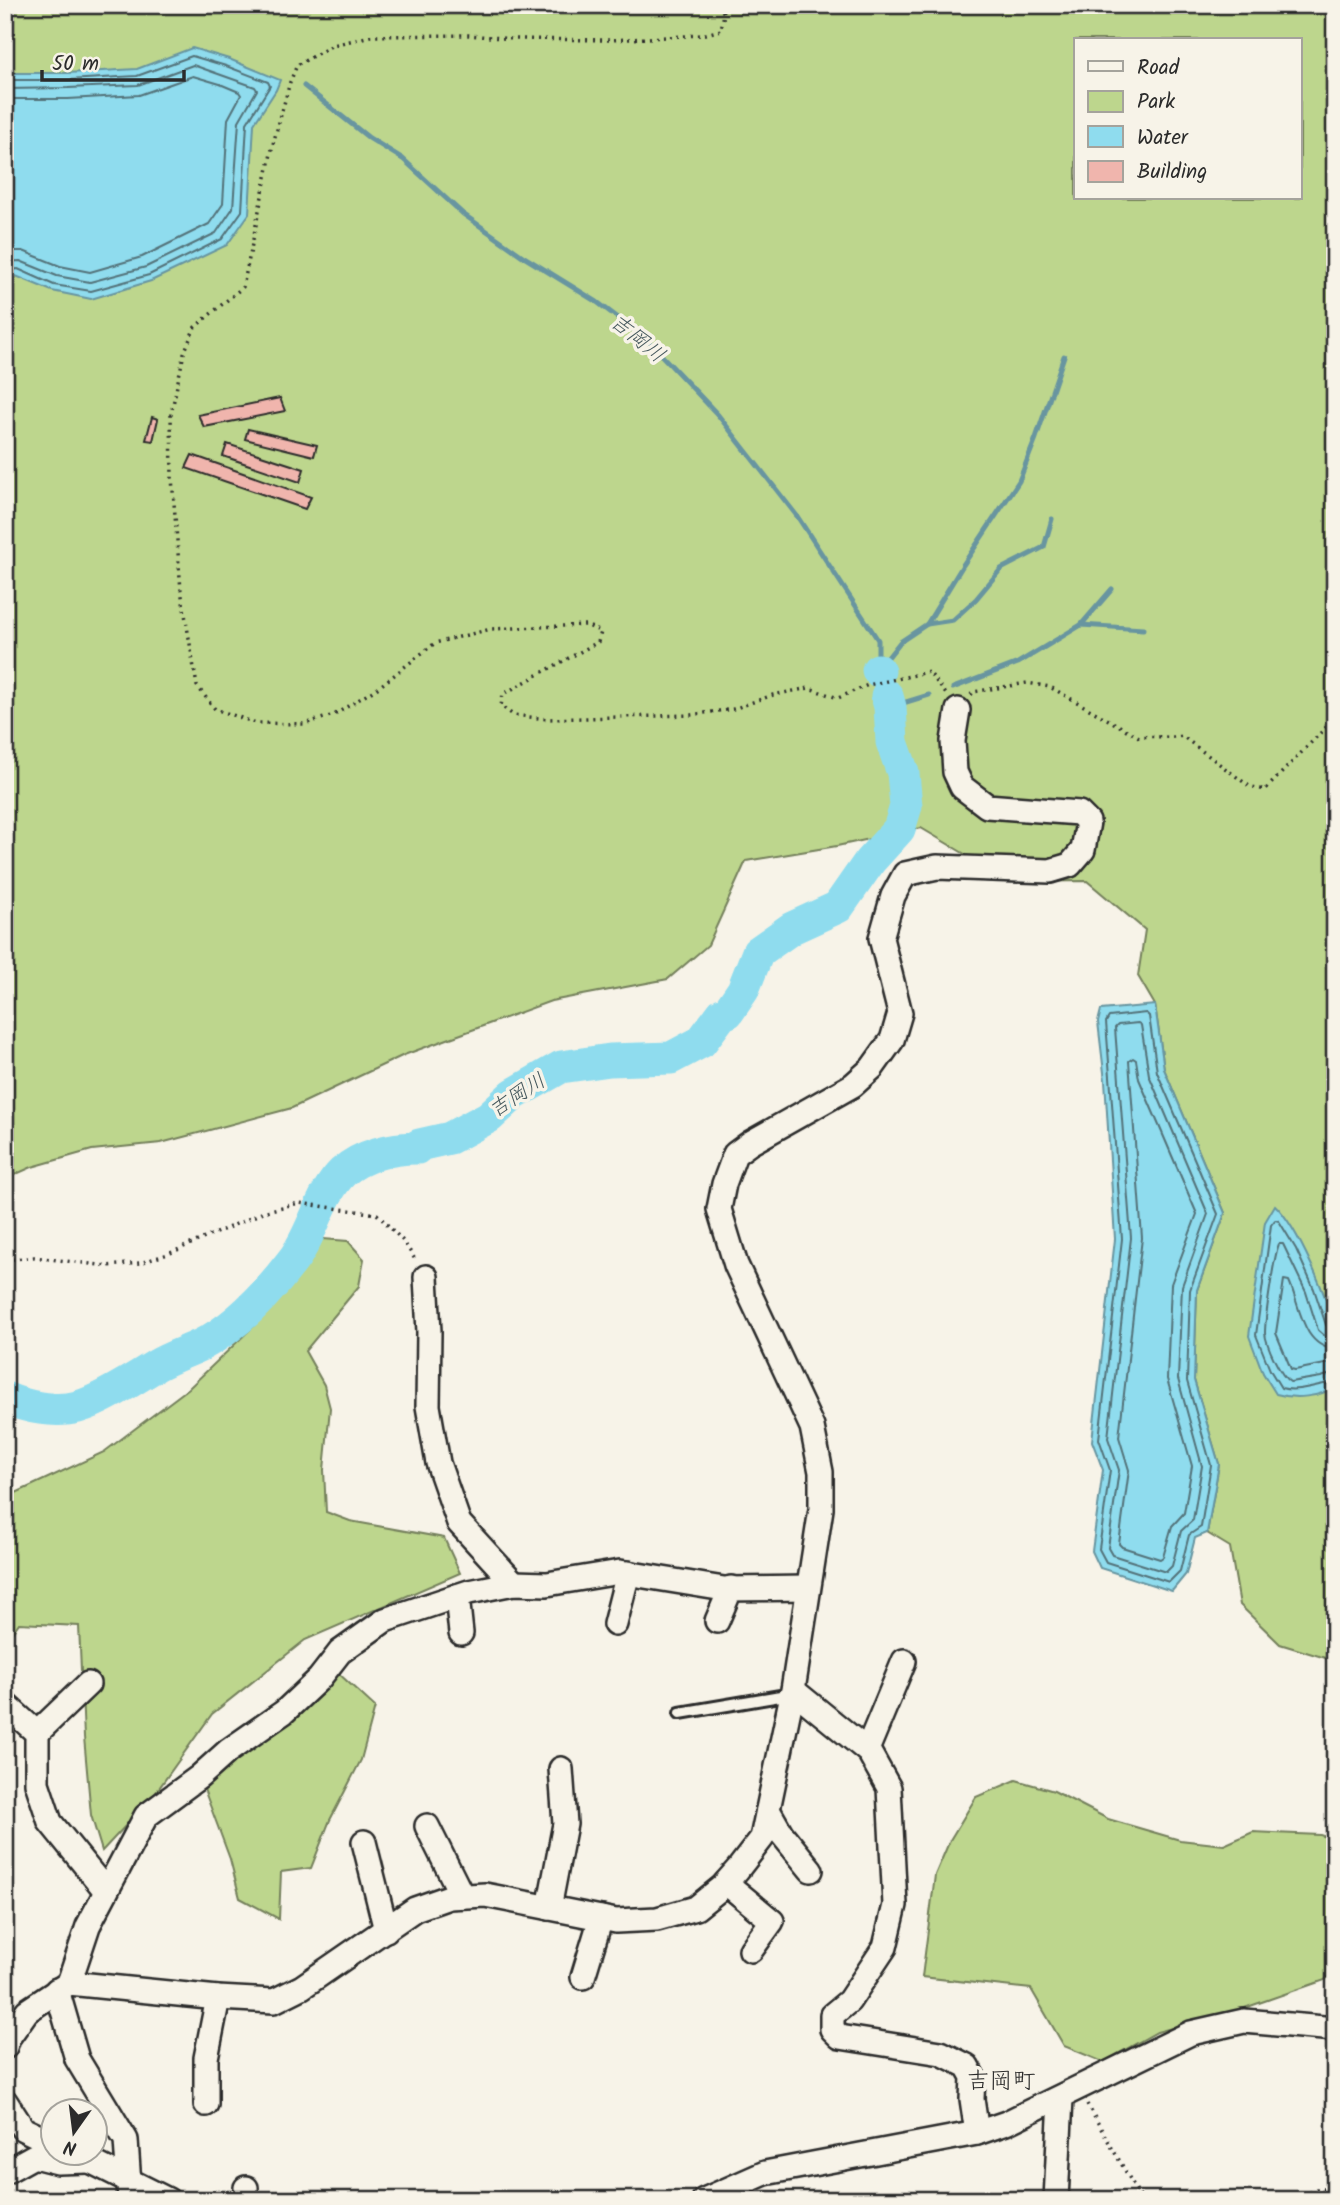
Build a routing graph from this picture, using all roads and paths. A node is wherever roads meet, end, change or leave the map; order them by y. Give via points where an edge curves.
1 (718, 5) edge
2 (958, 710) junction
3 (1335, 718) edge
4 (5, 1259) edge
5 (426, 1277) joint
6 (628, 1573) junction
7 (514, 1583) junction
8 (732, 1588) junction
9 (808, 1588) junction
10 (457, 1596) junction
11 (717, 1621) dead end
12 (615, 1623) dead end
13 (461, 1633) dead end
14 (904, 1661) dead end
15 (88, 1684) dead end
16 (793, 1692) junction
17 (5, 1703) edge
18 (680, 1713) dead end
19 (37, 1733) junction
20 (867, 1750) junction
21 (561, 1769) dead end
22 (768, 1810) junction
23 (427, 1826) dead end
24 (364, 1842) dead end
25 (811, 1870) dead end
26 (726, 1883) junction
27 (106, 1891) junction
28 (462, 1896) junction
29 (549, 1908) junction
30 (601, 1918) junction
31 (386, 1930) junction
32 (751, 1950) dead end
33 (583, 1977) dead end
34 (63, 1987) junction
35 (218, 1998) junction
36 (1335, 2029) edge
37 (5, 2048) edge
38 (1069, 2092) junction
39 (5, 2101) edge
40 (206, 2104) dead end
41 (977, 2133) junction
42 (38, 2136) edge
43 (38, 2157) edge
44 (92, 2166) edge
45 (5, 2172) edge
46 (1335, 2189) edge
47 (745, 2191) edge
48 (127, 2193) edge
49 (168, 2200) edge
50 (704, 2200) edge
51 (1056, 2200) edge
52 (1142, 2200) edge
53 (1298, 2200) edge

1 - 2 path via 724,13 721,30 702,35 611,40 371,36 332,45 297,65 273,144 243,287 195,327 184,353 171,414 181,590 197,686 215,709 256,723 304,724 334,715 435,643 491,629 586,625 601,632 598,642 503,694 501,706 513,715 547,719 691,715 733,709 809,688 838,698 868,685 929,672
2 - 3 path via 973,692 1027,683 1050,687 1139,737 1182,736 1249,786 1265,790
2 - 9 street via 953,741 961,787 987,806 1079,813 1088,822 1083,850 1070,865 1050,871 937,867 905,874 893,896 881,938 900,1013 892,1040 853,1085 735,1154 719,1209 736,1265 812,1427 821,1472 821,1509
4 - 5 path via 34,1257 107,1266 140,1263 266,1211 299,1203 377,1214 404,1242
5 - 7 street via 428,1406 438,1463 459,1523
6 - 7 street via 547,1584
6 - 8 street
6 - 12 street
7 - 10 street
8 - 9 street
8 - 11 street
9 - 16 street
10 - 13 street
10 - 27 street via 385,1620 341,1652 284,1712 146,1816
14 - 20 street
15 - 19 street
16 - 18 lane
16 - 20 street
16 - 22 street
17 - 19 street
19 - 27 street via 37,1783 50,1822
20 - 41 street via 889,1788 895,1905 885,1947 849,2001 832,2015 832,2029 840,2037 941,2053 967,2066 973,2077
21 - 29 street via 565,1824
22 - 25 street
22 - 26 street via 762,1838
23 - 28 street
24 - 31 street
26 - 30 street via 696,1908 657,1919
26 - 32 street via 772,1921
27 - 34 street
28 - 29 street via 485,1895
28 - 31 street via 415,1909
29 - 30 street
30 - 33 street
31 - 35 street via 274,2001
34 - 35 street
34 - 37 street via 27,2011
34 - 48 street via 77,2059 126,2140
35 - 40 street via 206,2058
36 - 38 street via 1244,2021 1191,2033
38 - 41 street
38 - 51 street
38 - 52 path
39 - 42 street via 23,2129
41 - 47 street via 765,2173
43 - 45 street
44 - 48 street
46 - 53 path via 1316,2189
47 - 50 street
48 - 49 street

